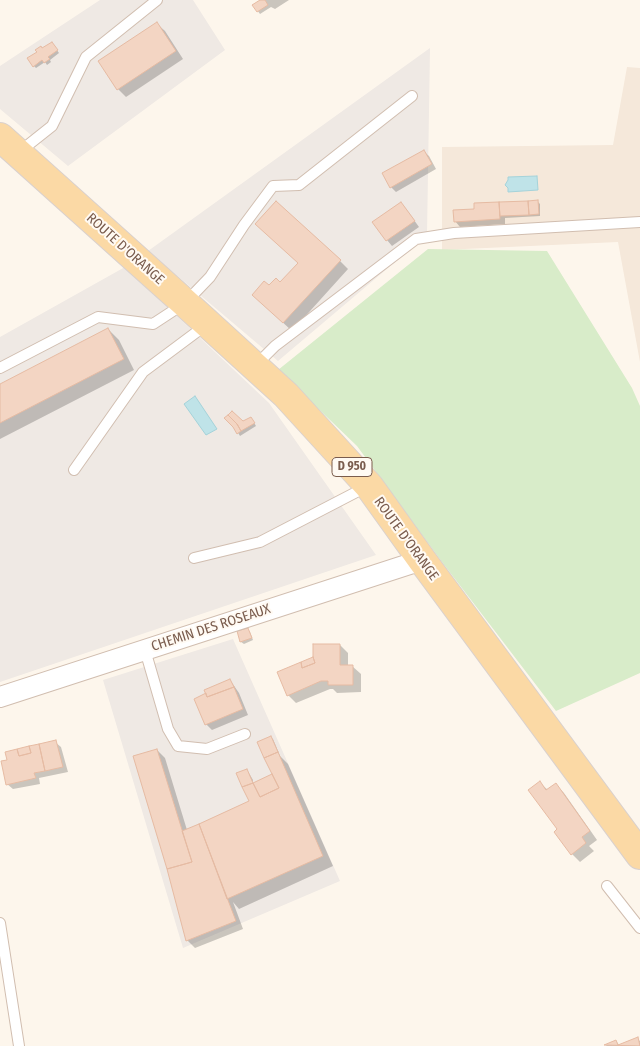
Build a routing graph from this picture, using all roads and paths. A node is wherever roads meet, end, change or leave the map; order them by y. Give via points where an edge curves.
1 (157, 0) edge
2 (412, 96) dead end
3 (9, 145) edge
4 (640, 222) edge
5 (185, 302) junction
6 (208, 323) junction
7 (254, 366) junction
8 (0, 368) edge
9 (74, 470) dead end
10 (369, 486) junction
11 (194, 558) dead end
12 (422, 560) junction
13 (145, 650) junction
14 (0, 697) edge
15 (245, 734) dead end
16 (640, 855) edge
17 (607, 886) dead end
18 (0, 923) edge
19 (640, 928) edge
20 (19, 1046) edge

1 - 3 lane via 86,56 52,126
2 - 5 lane via 299,186 273,186 210,277
3 - 5 main road, ROUTE D'ORANGE / D 950
4 - 7 lane via 454,233 416,239 275,346
5 - 6 main road, ROUTE D'ORANGE / D 950
5 - 8 lane via 154,324 98,318
6 - 7 main road, ROUTE D'ORANGE / D 950
6 - 9 lane via 143,372
7 - 10 main road, ROUTE D'ORANGE / D 950 via 286,395
10 - 11 lane via 260,542
10 - 12 main road, ROUTE D'ORANGE / D 950
12 - 13 street, CHEMIN DES ROSEAUX
12 - 16 main road, ROUTE D'ORANGE / D 950
13 - 14 street, CHEMIN DES ROSEAUX
13 - 15 lane via 168,728 178,746 207,749
17 - 19 lane
18 - 20 lane

